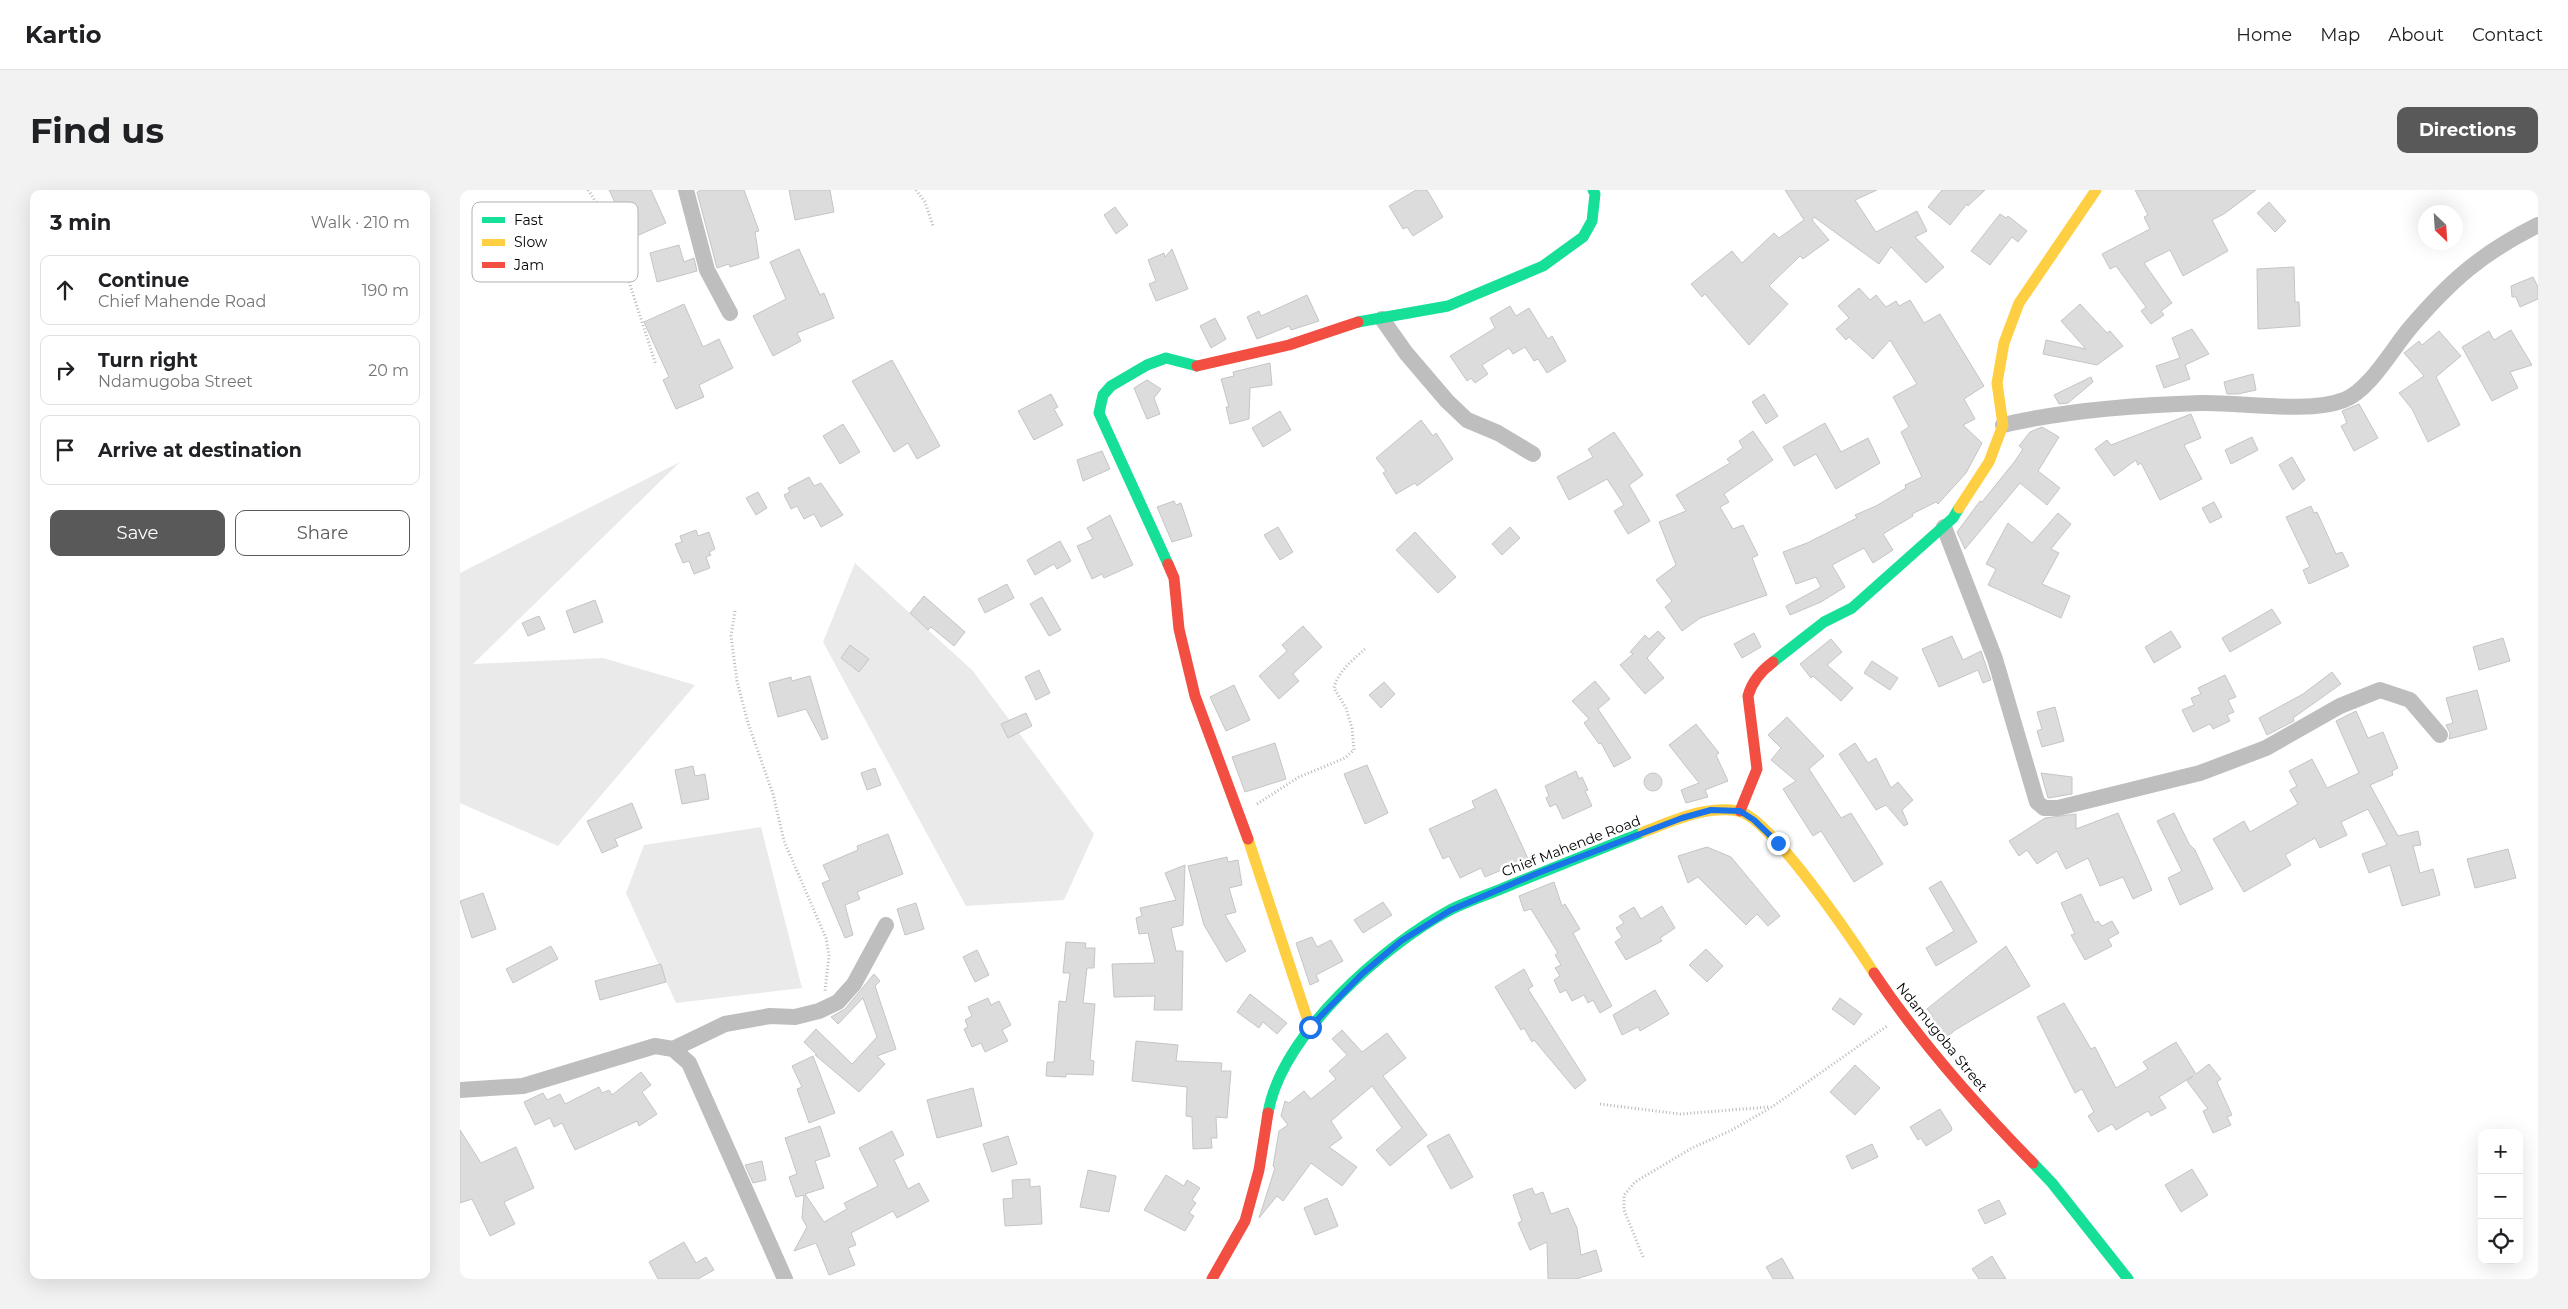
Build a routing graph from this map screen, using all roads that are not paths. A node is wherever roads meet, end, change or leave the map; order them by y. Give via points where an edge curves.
1 (686, 190) edge
2 (1593, 190) edge
3 (2096, 190) edge
4 (2538, 225) edge
5 (730, 313) dead end
6 (1382, 319) junction
7 (2003, 425) junction
8 (1533, 454) dead end
9 (1944, 528) junction
10 (2440, 735) dead end
11 (1740, 811) junction
12 (886, 925) dead end
13 (1310, 1027) junction
14 (673, 1049) junction
15 (460, 1090) edge
16 (786, 1279) edge
17 (1212, 1279) edge
18 (2128, 1279) edge

1 - 5 street via 707,270
2 - 6 street via 1592,221 1583,237 1543,266 1448,306
3 - 7 street via 2019,303 2004,343 1998,383
4 - 7 street via 2502,243 2468,267 2410,328 2362,388 2345,400 2316,405 2202,403 2047,415
6 - 8 street via 1406,353 1467,420 1498,433
6 - 13 street via 1350,324 1289,345 1216,363 1194,366 1166,358 1111,386 1103,395 1099,413 1174,578 1179,629 1195,696 1241,819
7 - 9 street via 1989,462
9 - 10 street via 1995,659 2037,802 2044,808 2058,808 2200,773 2266,748 2340,706 2380,690 2410,700
9 - 11 street via 1852,608 1824,622 1783,652 1762,670 1751,685 1748,696 1757,769
11 - 13 street, Chief Mahende Road via 1711,810 1682,818 1451,910 1401,941 1362,974
11 - 18 street, Ndamugoba Street via 1778,843 1848,933 1902,1015 1990,1120 2052,1184
12 - 14 street via 854,984 838,1002 795,1017 770,1016 725,1024
13 - 17 street, Chief Mahende Road via 1283,1072 1270,1104 1259,1170 1245,1221
14 - 15 street via 655,1046 523,1086
14 - 16 street via 689,1063

